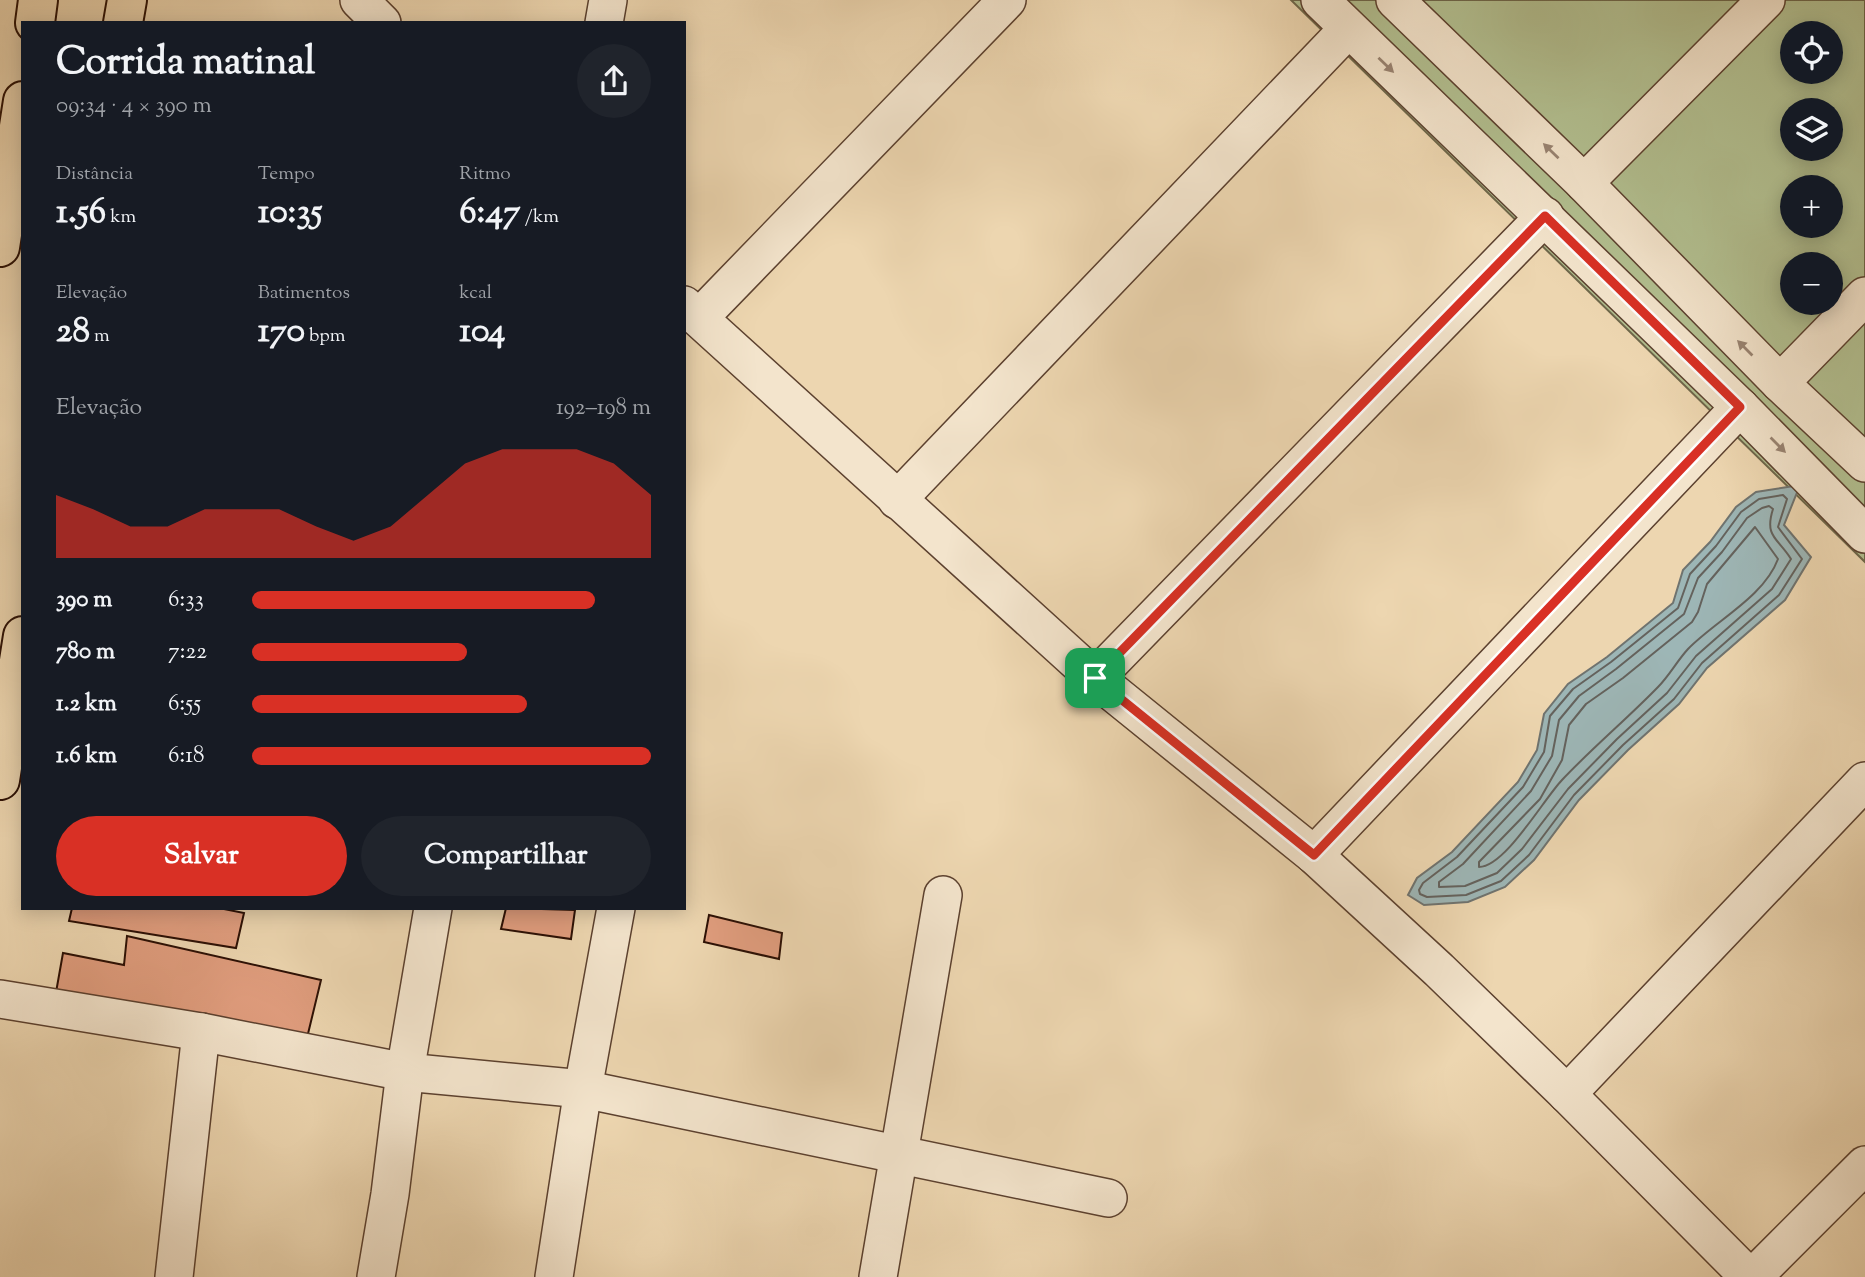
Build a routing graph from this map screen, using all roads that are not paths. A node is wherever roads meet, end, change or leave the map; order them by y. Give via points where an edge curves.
1 (38, 0) edge
2 (127, 0) edge
3 (359, 0) edge
4 (1007, 0) edge
5 (1320, 0) edge
6 (1395, 0) edge
7 (1766, 0) edge
8 (35, 21) edge
9 (123, 21) edge
10 (380, 21) edge
11 (1348, 29) junction
12 (21, 114) edge
13 (1584, 183) junction
14 (1545, 216) junction
15 (0, 247) edge
16 (1865, 296) edge
17 (692, 312) edge
18 (1780, 383) junction
19 (1740, 407) junction
20 (1865, 463) edge
21 (897, 500) junction
22 (1865, 534) edge
23 (21, 649) edge
24 (1095, 678) junction
25 (0, 780) edge
26 (1865, 781) edge
27 (1314, 855) junction
28 (943, 895) dead end
29 (433, 910) edge
30 (616, 910) edge
31 (0, 999) edge
32 (201, 1032) junction
33 (405, 1072) junction
34 (583, 1089) junction
35 (1567, 1094) junction
36 (898, 1153) junction
37 (1865, 1165) edge
38 (1108, 1198) dead end
39 (174, 1277) edge
40 (376, 1277) edge
41 (554, 1277) edge
42 (878, 1277) edge
43 (1751, 1277) edge

1 - 8 highway
2 - 9 highway
3 - 10 street
4 - 17 street
5 - 11 street
13 -> 6 street
7 - 13 street
11 -> 14 street
11 - 21 street
12 - 15 highway
18 -> 13 street
14 - 19 street
14 - 24 street
16 - 18 street
17 - 21 street
18 - 20 street
19 -> 22 street
19 - 27 street
21 - 24 street
23 - 25 highway
24 - 27 street
26 - 35 street
27 - 35 street
28 - 36 street
29 - 33 street
30 - 34 street
31 - 32 street
32 - 33 street
32 - 39 street
33 - 34 street
33 - 40 street
34 - 36 street
34 - 41 street
35 - 43 street
36 - 38 street
36 - 42 street
37 - 43 street

